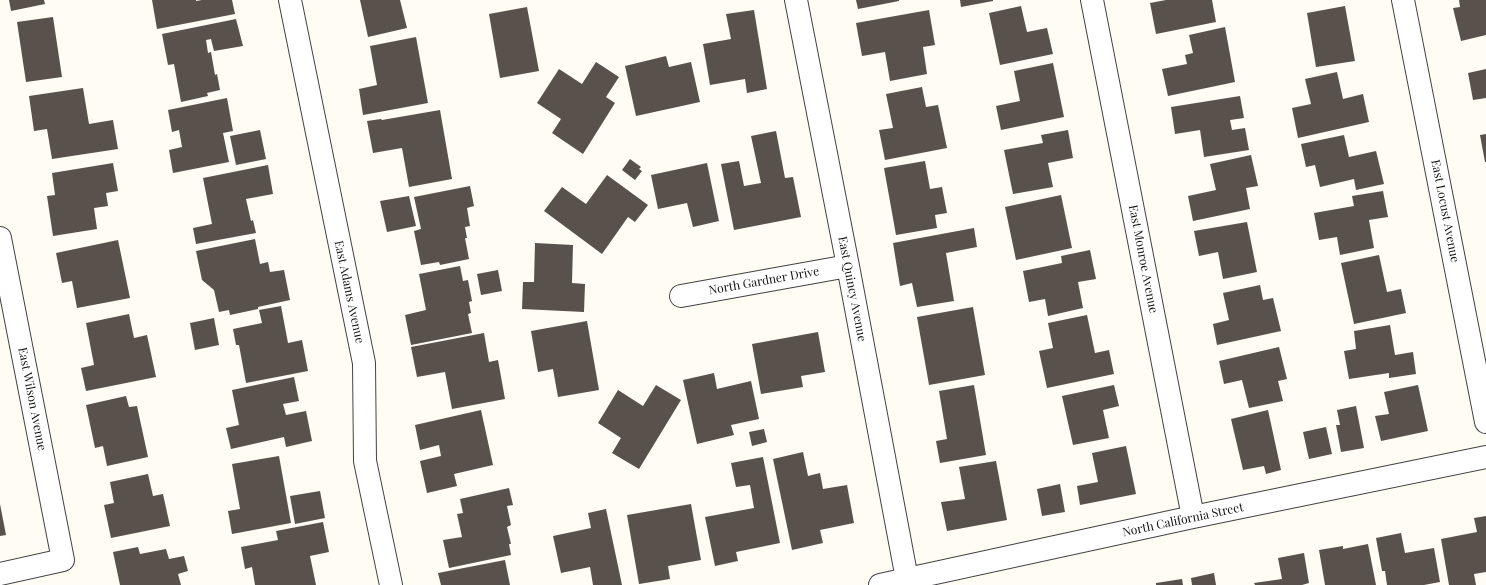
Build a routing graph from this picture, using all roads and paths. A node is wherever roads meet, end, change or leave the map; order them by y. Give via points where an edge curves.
1 (290, 0) edge
2 (796, 0) edge
3 (1092, 0) edge
4 (1404, 0) edge
5 (0, 238) edge
6 (848, 266) junction
7 (681, 296) dead end
8 (1486, 422) edge
9 (1486, 456) edge
10 (1193, 517) junction
11 (0, 574) edge
12 (907, 579) junction
13 (391, 585) edge
14 (880, 585) edge

1 - 13 street, East Adams Avenue via 364,363 365,461
2 - 6 street, East Quincy Avenue
3 - 10 street, East Monroe Avenue
4 - 8 street, East Locust Avenue
5 - 11 street, East Wilson Avenue via 63,560
6 - 7 street, North Gardner Drive
6 - 12 street, East Quincy Avenue
9 - 10 street, North California Street
10 - 12 street, North California Street
12 - 14 street, North California Street

